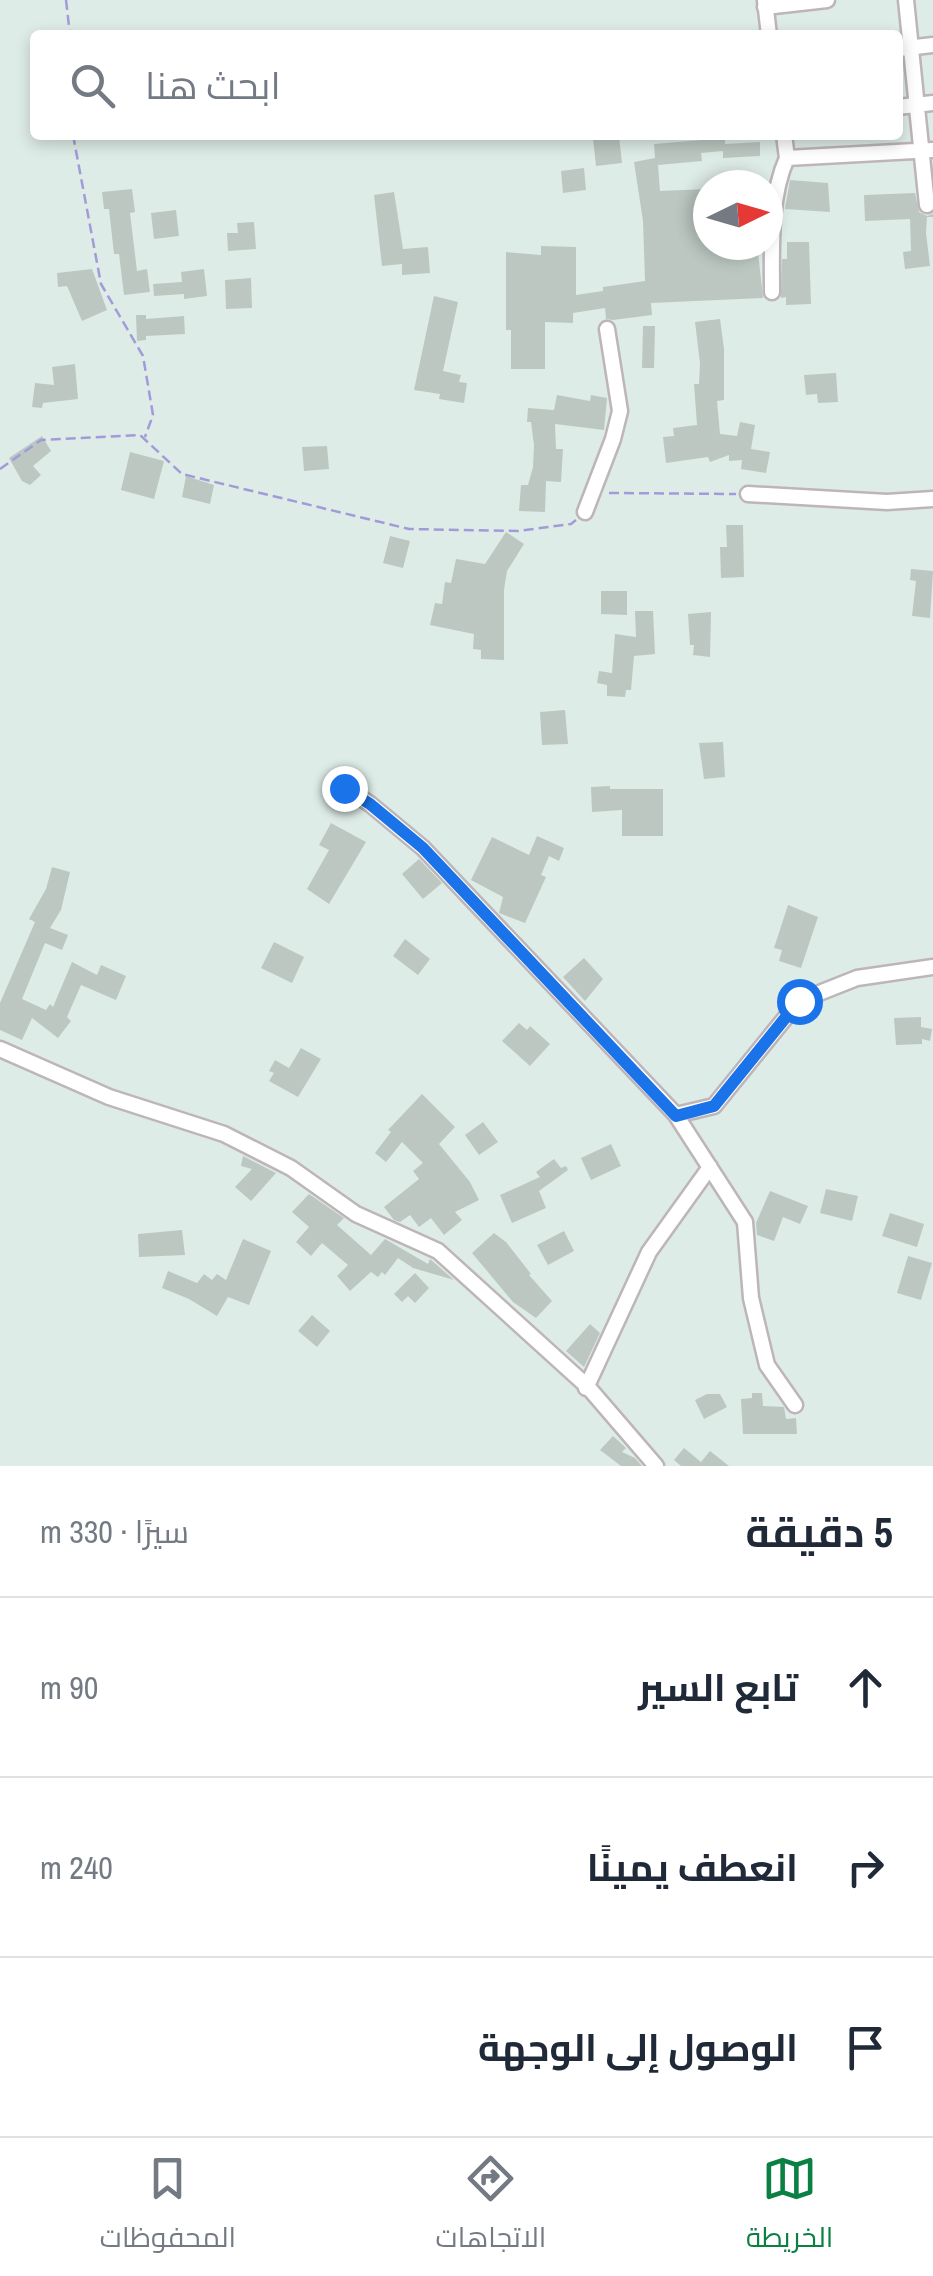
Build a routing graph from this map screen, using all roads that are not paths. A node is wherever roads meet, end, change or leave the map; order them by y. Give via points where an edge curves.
1 (827, 0) edge
2 (906, 0) edge
3 (765, 3) edge
4 (769, 30) edge
5 (933, 45) edge
6 (905, 48) edge
7 (925, 104) edge
8 (785, 140) edge
9 (928, 150) edge
10 (787, 158) junction
11 (926, 205) dead end
12 (772, 292) dead end
13 (607, 329) dead end
14 (748, 494) road end
15 (933, 499) edge
16 (585, 512) road end
17 (344, 788) dead end
18 (933, 968) edge
19 (0, 1049) edge
20 (676, 1116) junction
21 (710, 1167) junction
22 (586, 1388) junction
23 (795, 1405) dead end
24 (656, 1466) edge

1 - 3 street
2 - 6 street
3 - 4 street
5 - 6 street
6 - 7 street
7 - 9 street
8 - 10 street
9 - 10 street
9 - 11 street
10 - 12 street via 772,232
13 - 16 street via 620,411
14 - 15 street
17 - 20 street via 423,848
18 - 20 street via 858,978 799,1001 714,1106
19 - 22 street via 109,1096 224,1134 291,1168 356,1214 438,1251
20 - 21 street
21 - 22 street via 649,1252
21 - 23 street via 745,1222 750,1298 767,1365
22 - 24 street

